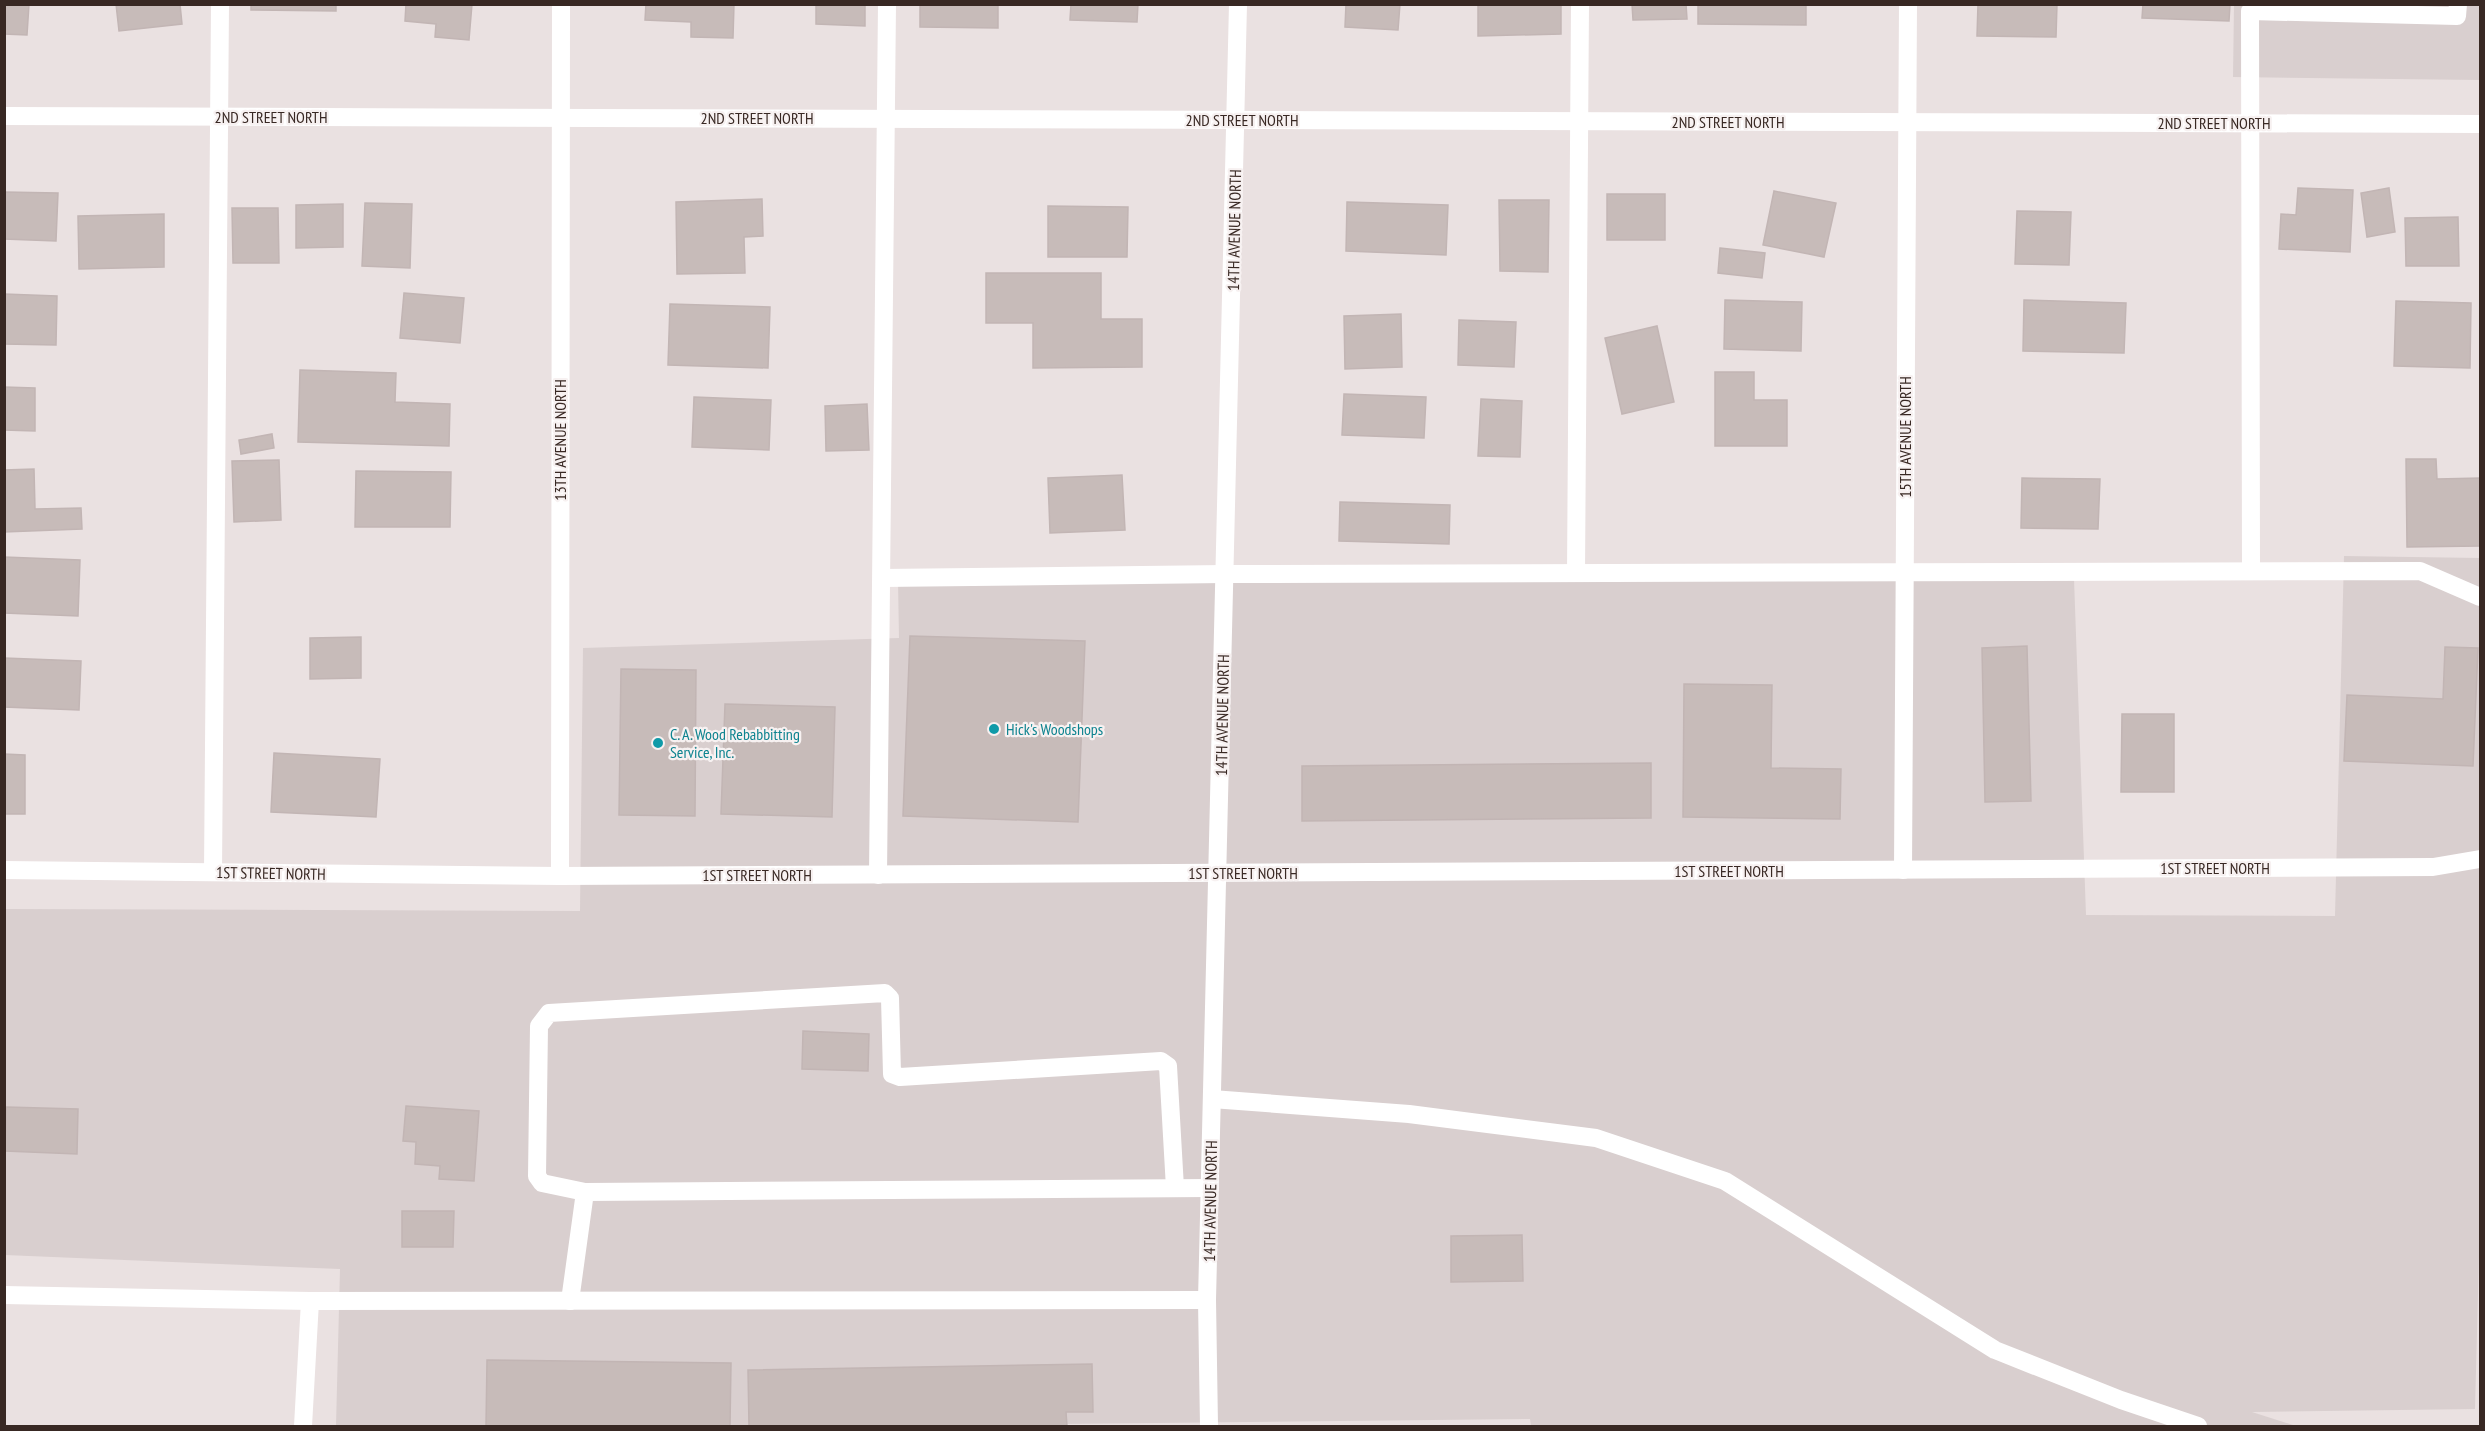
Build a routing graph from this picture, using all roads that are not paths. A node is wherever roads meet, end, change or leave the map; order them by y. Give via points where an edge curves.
1 (220, 4) edge
2 (561, 4) edge
3 (887, 4) edge
4 (1238, 4) edge
5 (1580, 4) edge
6 (1908, 4) edge
7 (2458, 4) edge
8 (4, 116) edge
9 (219, 117) junction
10 (561, 117) junction
11 (885, 119) junction
12 (1237, 120) junction
13 (1580, 121) junction
14 (1907, 122) junction
15 (2249, 123) junction
16 (2481, 124) edge
17 (1905, 571) junction
18 (2251, 571) junction
19 (1576, 573) junction
20 (1225, 574) junction
21 (882, 578) junction
22 (2481, 597) edge
23 (2481, 859) edge
24 (4, 870) edge
25 (1903, 870) junction
26 (213, 872) junction
27 (1218, 873) junction
28 (878, 875) junction
29 (560, 876) junction
30 (1212, 1099) junction
31 (1175, 1188) junction
32 (1210, 1188) junction
33 (585, 1192) junction
34 (4, 1295) edge
35 (1207, 1300) junction
36 (570, 1301) junction
37 (310, 1302) junction
38 (303, 1426) edge
39 (1209, 1426) edge
40 (2198, 1426) edge

1 - 9 street
2 - 10 street, 13TH AVENUE NORTH
3 - 11 street
4 - 12 street, 14TH AVENUE NORTH
5 - 13 street
6 - 14 street, 15TH AVENUE NORTH
7 - 15 street via 2457,16 2250,11
8 - 9 street, 2ND STREET NORTH
9 - 10 street, 2ND STREET NORTH
9 - 26 street
10 - 11 street, 2ND STREET NORTH
10 - 29 street, 13TH AVENUE NORTH
11 - 12 street, 2ND STREET NORTH
11 - 21 street
12 - 13 street, 2ND STREET NORTH
12 - 20 street, 14TH AVENUE NORTH
13 - 14 street, 2ND STREET NORTH
13 - 19 street
14 - 15 street, 2ND STREET NORTH
14 - 17 street, 15TH AVENUE NORTH
15 - 16 street, 2ND STREET NORTH
15 - 18 street
17 - 18 street
17 - 19 street
17 - 25 street, 15TH AVENUE NORTH
18 - 22 street via 2420,571
19 - 20 street
20 - 21 street
20 - 27 street, 14TH AVENUE NORTH
21 - 28 street
23 - 25 street, 1ST STREET NORTH via 2433,867
24 - 26 street, 1ST STREET NORTH
25 - 27 street, 1ST STREET NORTH
26 - 29 street, 1ST STREET NORTH
27 - 28 street, 1ST STREET NORTH
27 - 30 street, 14TH AVENUE NORTH
28 - 29 street, 1ST STREET NORTH
30 - 32 street, 14TH AVENUE NORTH
30 - 40 street via 1409,1114 1596,1138 1725,1181 1995,1350
31 - 32 street
31 - 33 street
31 - 33 street via 1168,1066 1161,1061 900,1077 892,1074 890,998 885,993 549,1012 539,1026 537,1176 542,1183
32 - 35 street, 14TH AVENUE NORTH
33 - 36 street
34 - 37 street
35 - 36 street
35 - 39 street, 14TH AVENUE NORTH
36 - 37 street
37 - 38 street

